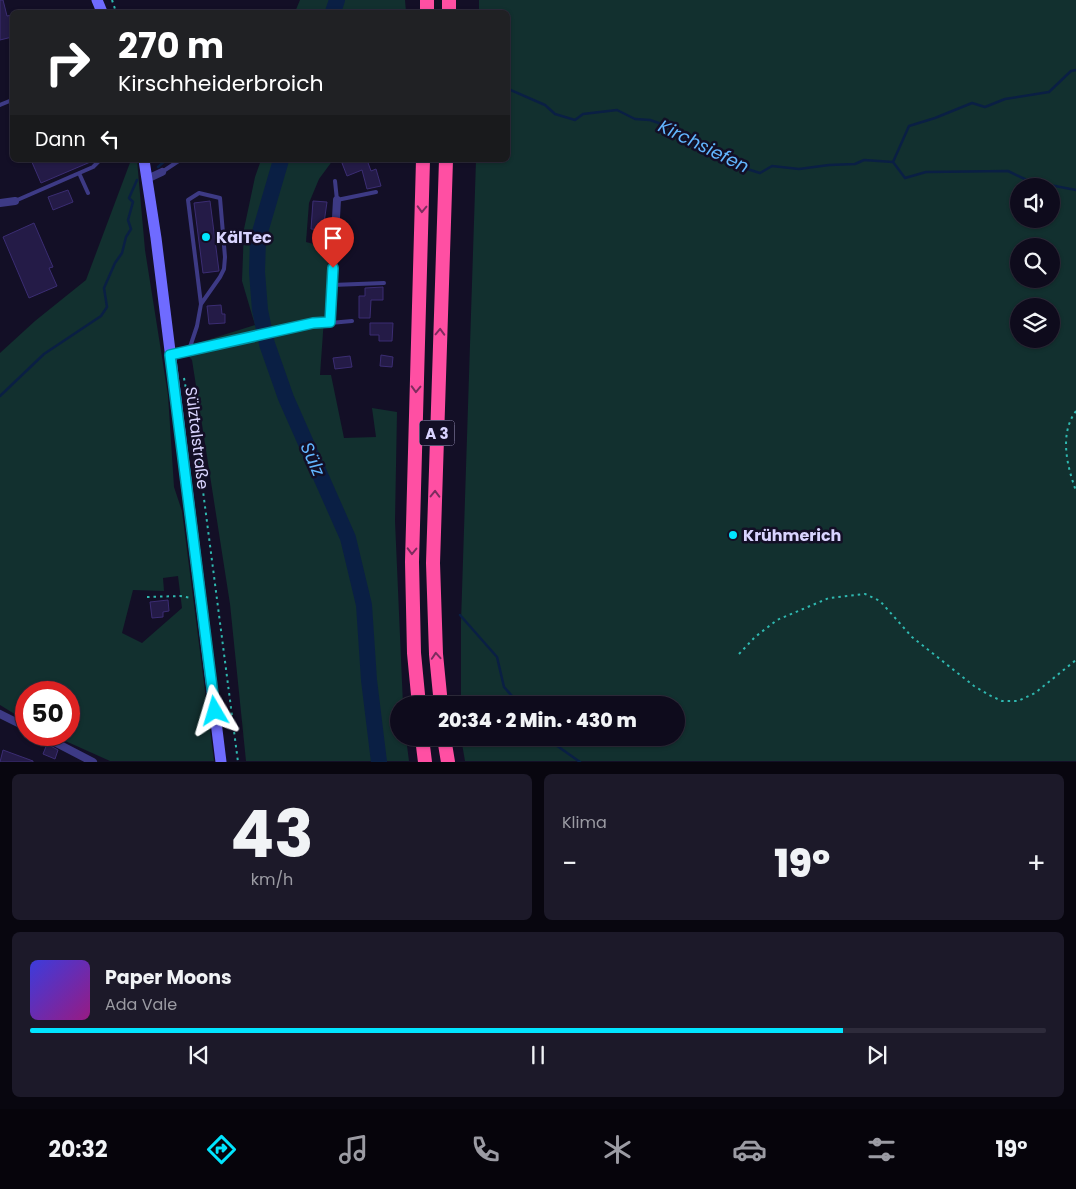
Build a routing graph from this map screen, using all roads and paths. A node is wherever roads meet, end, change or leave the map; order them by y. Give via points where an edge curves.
1 (98, 162) edge
2 (144, 162) edge
3 (177, 162) edge
4 (423, 162) edge
5 (446, 162) edge
6 (162, 172) joint
7 (80, 173) junction
8 (147, 179) junction
9 (335, 181) dead end
10 (376, 192) dead end
11 (88, 193) dead end
12 (337, 200) junction
13 (15, 201) joint
14 (0, 203) edge
15 (384, 283) dead end
16 (332, 285) junction
17 (201, 304) junction
18 (352, 321) dead end
19 (330, 322) junction
20 (189, 351) junction
21 (170, 355) junction
22 (184, 372) dead end
23 (1076, 411) edge
24 (1076, 491) edge
25 (147, 597) dead end
26 (200, 598) junction
27 (739, 654) dead end
28 (1076, 660) edge
29 (417, 696) edge
30 (440, 696) edge
31 (0, 714) edge
32 (15, 722) edge
33 (62, 746) edge
34 (423, 746) edge
35 (445, 746) edge
36 (93, 762) edge
37 (221, 762) edge
38 (238, 762) edge
39 (425, 762) edge
40 (448, 762) edge

1 - 7 lane
2 - 8 main road, Sülztalstraße
3 - 6 lane
4 -> 29 highway, A 3 via 412,562
30 -> 5 highway, A 3 via 433,563
6 - 8 street
7 - 11 lane
7 - 13 lane
8 - 21 main road, Sülztalstraße
9 - 12 lane
10 - 12 lane
12 - 16 street
13 - 14 street
15 - 16 lane
16 - 19 street
17 - 17 lane via 188,200 199,193 220,198 225,257 224,270
17 - 20 lane
18 - 19 lane
19 - 20 street
20 - 21 street
21 - 26 main road, Sülztalstraße
22 - 38 path via 199,460
23 - 24 path via 1068,429 1066,456
25 - 26 path
26 - 37 main road, Sülztalstraße
27 - 28 path via 754,637 777,620 829,598 865,594 880,601 912,637 969,682 1002,700 1018,701 1035,693
31 - 32 street
33 - 36 street
34 - 39 highway
35 - 40 highway

